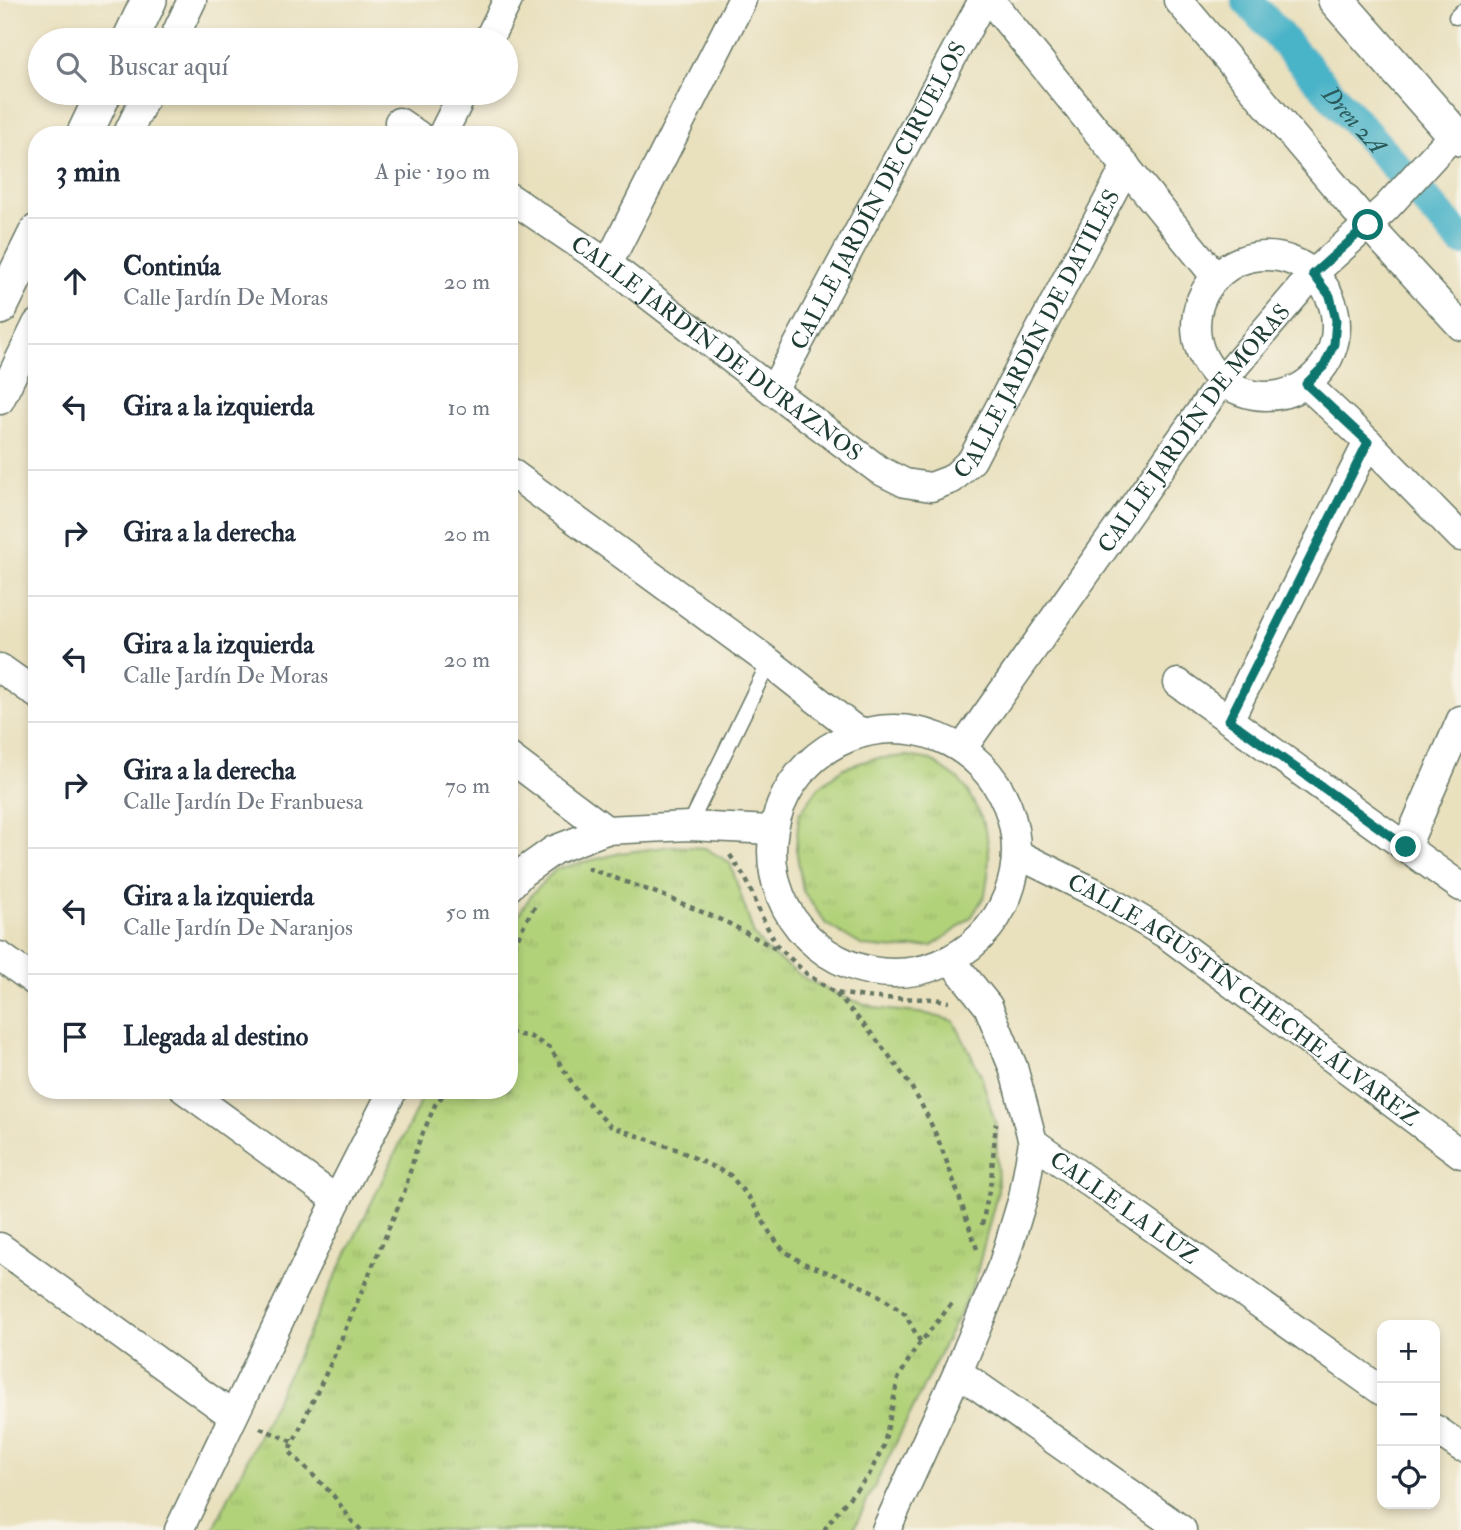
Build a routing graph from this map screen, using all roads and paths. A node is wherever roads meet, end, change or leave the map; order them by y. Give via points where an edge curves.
1 (149, 0) edge
2 (192, 0) edge
3 (508, 0) edge
4 (742, 0) edge
5 (983, 0) edge
6 (990, 0) edge
7 (1178, 0) edge
8 (1336, 0) edge
9 (136, 28) edge
10 (179, 28) edge
11 (494, 28) edge
12 (98, 105) edge
13 (142, 105) edge
14 (457, 105) edge
15 (88, 126) edge
16 (132, 126) edge
17 (447, 126) edge
18 (1454, 138) edge
19 (1126, 166) junction
20 (518, 203) edge
21 (1377, 216) junction
22 (28, 250) edge
23 (608, 264) junction
24 (1313, 274) junction
25 (1215, 276) junction
26 (0, 306) edge
27 (1461, 326) edge
28 (28, 342) edge
29 (1222, 381) junction
30 (1306, 384) junction
31 (773, 391) junction
32 (0, 400) edge
33 (1368, 442) junction
34 (518, 478) edge
35 (931, 487) joint
36 (1461, 537) edge
37 (769, 662) junction
38 (0, 668) edge
39 (1178, 683) dead end
40 (28, 688) edge
41 (1229, 720) junction
42 (1461, 720) edge
43 (859, 733) junction
44 (962, 749) junction
45 (518, 764) edge
46 (689, 827) junction
47 (606, 830) junction
48 (773, 830) junction
49 (1406, 847) junction
50 (720, 850) dead end
51 (1017, 855) junction
52 (590, 859) dead end
53 (518, 877) edge
54 (1461, 887) edge
55 (543, 894) dead end
56 (518, 940) edge
57 (786, 954) junction
58 (0, 956) edge
59 (951, 960) junction
60 (28, 976) edge
61 (835, 993) junction
62 (953, 1004) dead end
63 (518, 1035) edge
64 (197, 1099) edge
65 (388, 1099) edge
66 (440, 1099) edge
67 (996, 1122) dead end
68 (1033, 1142) junction
69 (1461, 1154) edge
70 (337, 1200) junction
71 (0, 1247) edge
72 (977, 1248) junction
73 (974, 1259) dead end
74 (956, 1299) dead end
75 (921, 1343) junction
76 (958, 1372) junction
77 (1377, 1387) edge
78 (233, 1416) junction
79 (1440, 1432) edge
80 (294, 1442) junction
81 (1461, 1447) edge
82 (179, 1530) edge
83 (361, 1530) edge
84 (824, 1530) edge
85 (886, 1530) edge
86 (1182, 1530) edge

1 - 9 street
2 - 10 street
3 - 11 street
4 - 23 street
5 - 31 street, CALLE JARDÍN DE CIRUELOS
6 - 19 street
7 - 21 street
8 - 18 street
12 - 15 street
13 - 16 street
14 - 17 street
18 - 21 street, CALLE JARDÍN DE MORAS
19 - 25 street
19 - 35 street, CALLE JARDÍN DE DATILES via 972,460 952,479
20 - 23 street, CALLE JARDÍN DE DURAZNOS
21 - 24 street, CALLE JARDÍN DE MORAS
21 - 27 street
22 - 26 street
23 - 31 street, CALLE JARDÍN DE DURAZNOS
24 - 25 street via 1277,256 1254,256
24 - 29 street, CALLE JARDÍN DE MORAS
24 - 30 street via 1330,296 1336,320 1334,344 1324,366
25 - 29 street via 1202,294 1196,337 1202,359
28 - 32 street
29 - 30 street via 1260,396 1284,394
29 - 44 street, CALLE JARDÍN DE MORAS
30 - 33 street
31 - 35 street, CALLE JARDÍN DE DURAZNOS via 879,470
33 - 36 street
33 - 41 street
34 - 37 street
37 - 43 street
37 - 46 lane
38 - 40 street
39 - 41 street
41 - 49 street
42 - 49 street
43 - 44 street via 894,728 930,734
43 - 48 street via 829,746 804,767 785,793
44 - 51 street via 986,769 1003,795 1014,824
45 - 47 street
46 - 47 street
46 - 48 street
47 - 53 street via 554,850
48 - 59 street via 772,869 784,905 807,937 838,960 875,972 914,972
49 - 54 street
50 - 57 path via 729,854 746,879 777,946
51 - 59 street via 1012,886 999,916 978,941
51 - 69 street, CALLE AGUSTÍN CHECHE ÁLVAREZ via 1096,893 1167,935
52 - 57 path via 580,865 728,923
55 - 56 path
57 - 61 path
58 - 60 street
59 - 68 street, CALLE LA LUZ via 988,1006 1013,1067
61 - 62 path
61 - 72 path via 869,1029 913,1090 940,1145
63 - 75 path via 550,1048 578,1091 610,1126 730,1175 783,1250 874,1292 905,1314
64 - 70 street
65 - 70 street
66 - 80 path via 417,1147 404,1193
67 - 72 path via 991,1181
68 - 76 street via 1023,1198 1003,1264
68 - 77 street, CALLE LA LUZ
70 - 78 street
71 - 78 street
72 - 73 path
74 - 75 path
75 - 84 path via 898,1379 884,1445 869,1475
76 - 85 street
76 - 86 street
78 - 80 path
78 - 82 street
79 - 81 street
80 - 83 path via 289,1451

